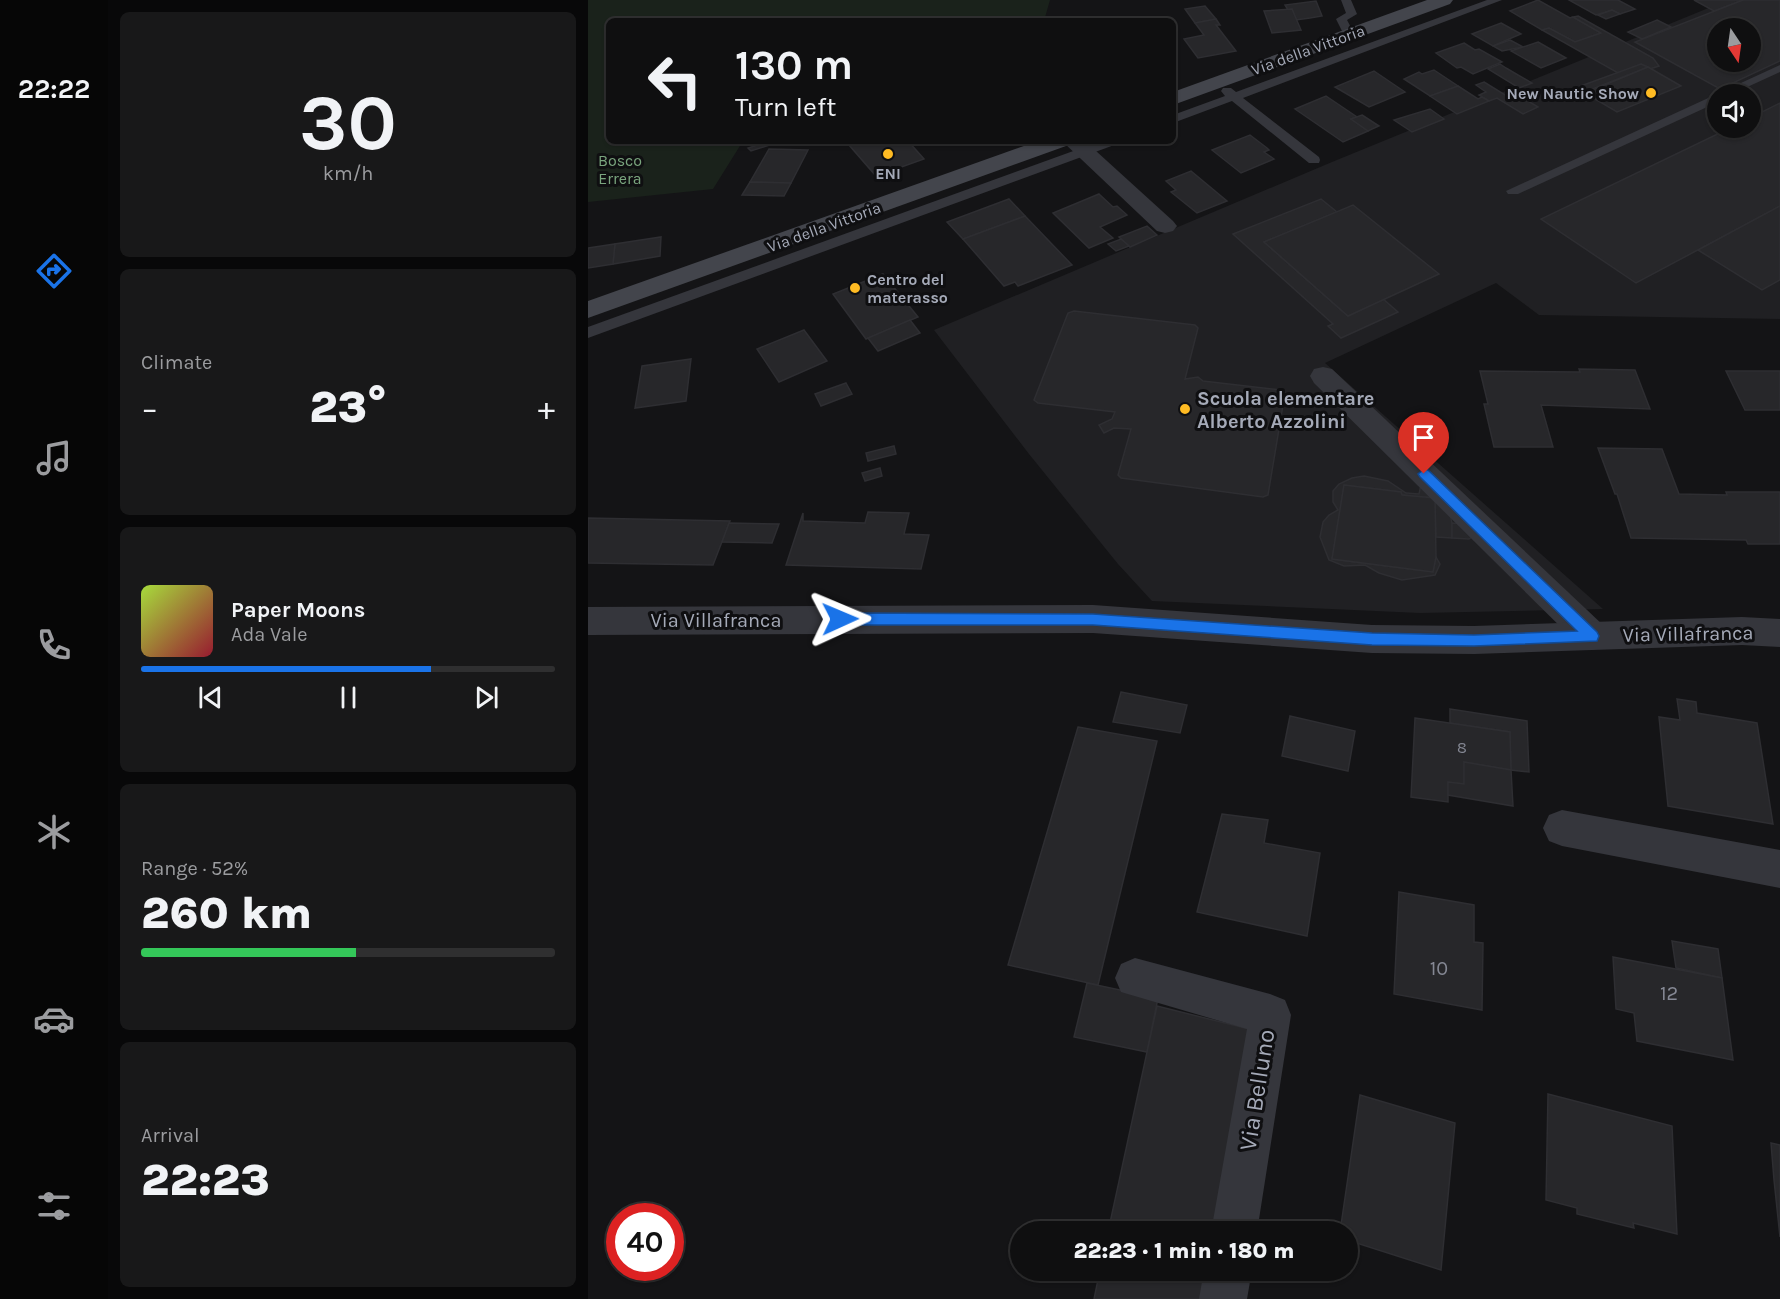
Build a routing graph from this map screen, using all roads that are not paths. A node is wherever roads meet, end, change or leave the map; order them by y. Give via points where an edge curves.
1 (1444, 0) edge
2 (1488, 1) edge
3 (1350, 3) edge
4 (1349, 35) junction
5 (1780, 68) edge
6 (1217, 83) junction
7 (1745, 84) edge
8 (1234, 96) junction
9 (1176, 98) edge
10 (1707, 102) edge
11 (1176, 118) edge
12 (1050, 144) edge
13 (1079, 146) edge
14 (1314, 160) dead end
15 (1513, 191) dead end
16 (1165, 226) dead end
17 (588, 310) edge
18 (588, 333) edge
19 (1323, 376) dead end
20 (588, 621) edge
21 (1780, 633) edge
22 (1592, 636) junction
23 (1562, 828) dead end
24 (1780, 869) edge
25 (1135, 978) dead end
26 (1236, 1221) edge
27 (1226, 1281) edge
28 (1223, 1299) edge

1 - 4 main road, Via della Vittoria
2 - 8 lane
3 - 4 lane via 1353,14 1341,19
4 - 6 main road, Via della Vittoria
5 - 7 lane
6 - 8 lane
6 - 9 main road, Via della Vittoria
8 - 11 lane
8 - 14 lane
10 - 15 lane
12 - 17 main road, Via della Vittoria
13 - 16 street
13 - 18 lane
19 - 22 street
20 - 22 street, Via Villafranca via 1093,619 1372,639
21 - 22 street, Via Villafranca
23 - 24 street
25 - 26 street, Via Belluno via 1270,1015
27 - 28 street

